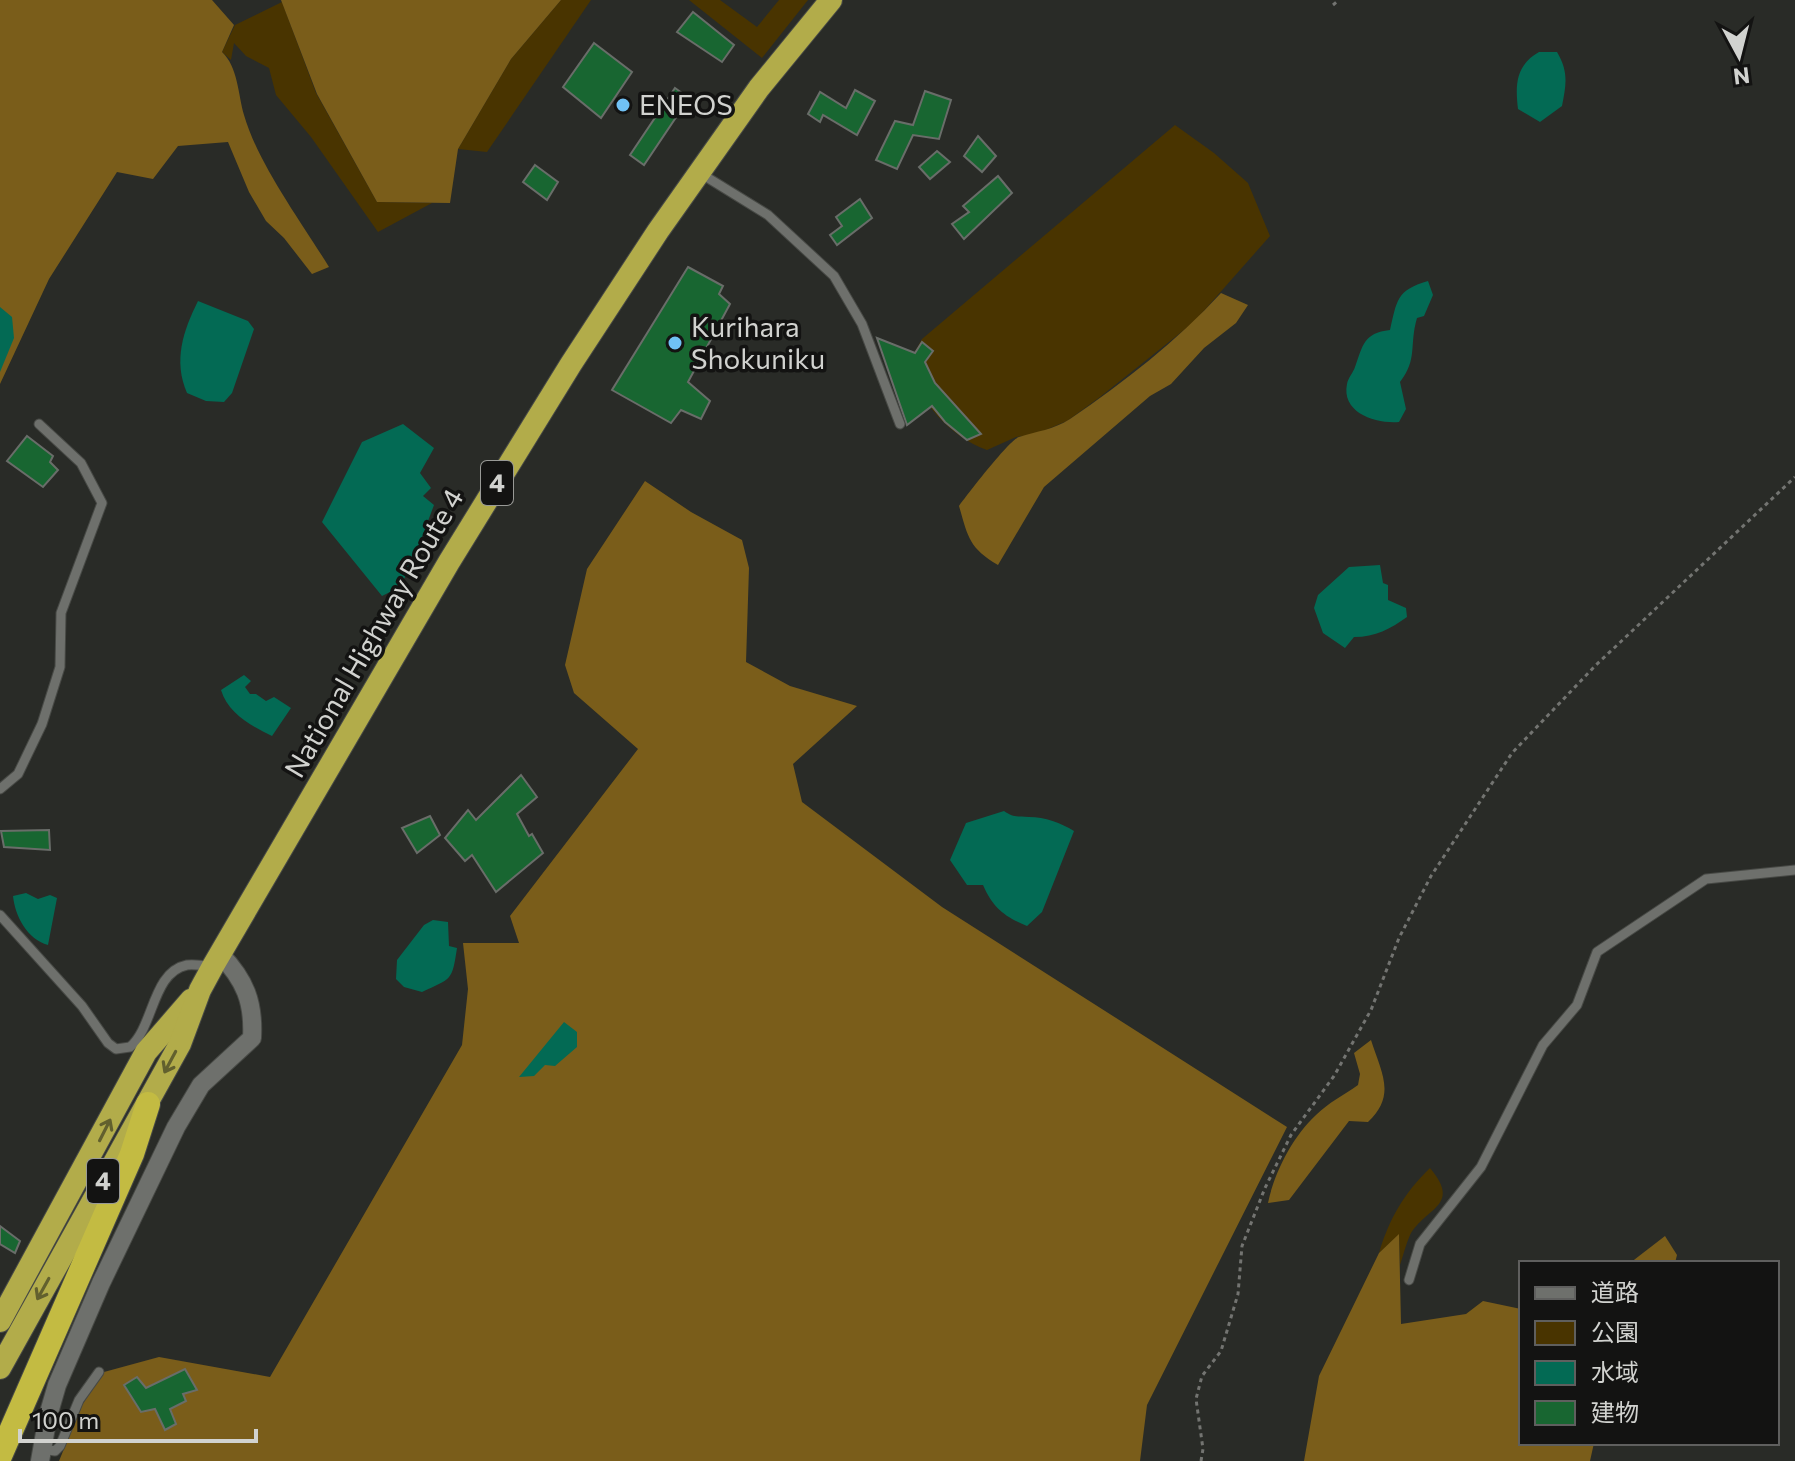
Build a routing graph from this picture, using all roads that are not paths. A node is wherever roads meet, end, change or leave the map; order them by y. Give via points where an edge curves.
1 (831, 0) edge
2 (700, 173) junction
3 (39, 424) dead end
4 (900, 424) dead end
5 (0, 789) edge
6 (1795, 870) edge
7 (0, 915) edge
8 (217, 960) junction
9 (200, 990) junction
10 (148, 1104) junction
11 (1409, 1280) dead end
12 (0, 1321) edge
13 (0, 1368) edge
14 (99, 1372) dead end
15 (41, 1455) edge
16 (0, 1456) edge

1 - 2 highway, National Highway Route 4 / 4 via 759,88
2 - 4 lane via 768,215 834,276 862,324
2 - 8 highway, National Highway Route 4 / 4 via 571,364 465,535
3 - 5 lane via 81,463 102,503 61,613 60,667 42,724 18,774
6 - 11 lane via 1706,879 1597,952 1577,1005 1543,1045 1481,1167 1420,1244
7 - 8 lane via 116,1049 130,1047 142,1034 165,980 185,965
8 - 9 highway, National Highway Route 4 / 4
8 - 15 street via 239,974 253,1015 252,1038 201,1085 176,1127 57,1385
9 -> 10 highway, National Highway Route 4 / 4 via 180,1044
12 -> 9 highway, National Highway Route 4 / 4 via 146,1052
10 -> 13 highway, National Highway Route 4 / 4
10 - 16 highway via 132,1154
14 - 15 lane via 79,1400 60,1446

